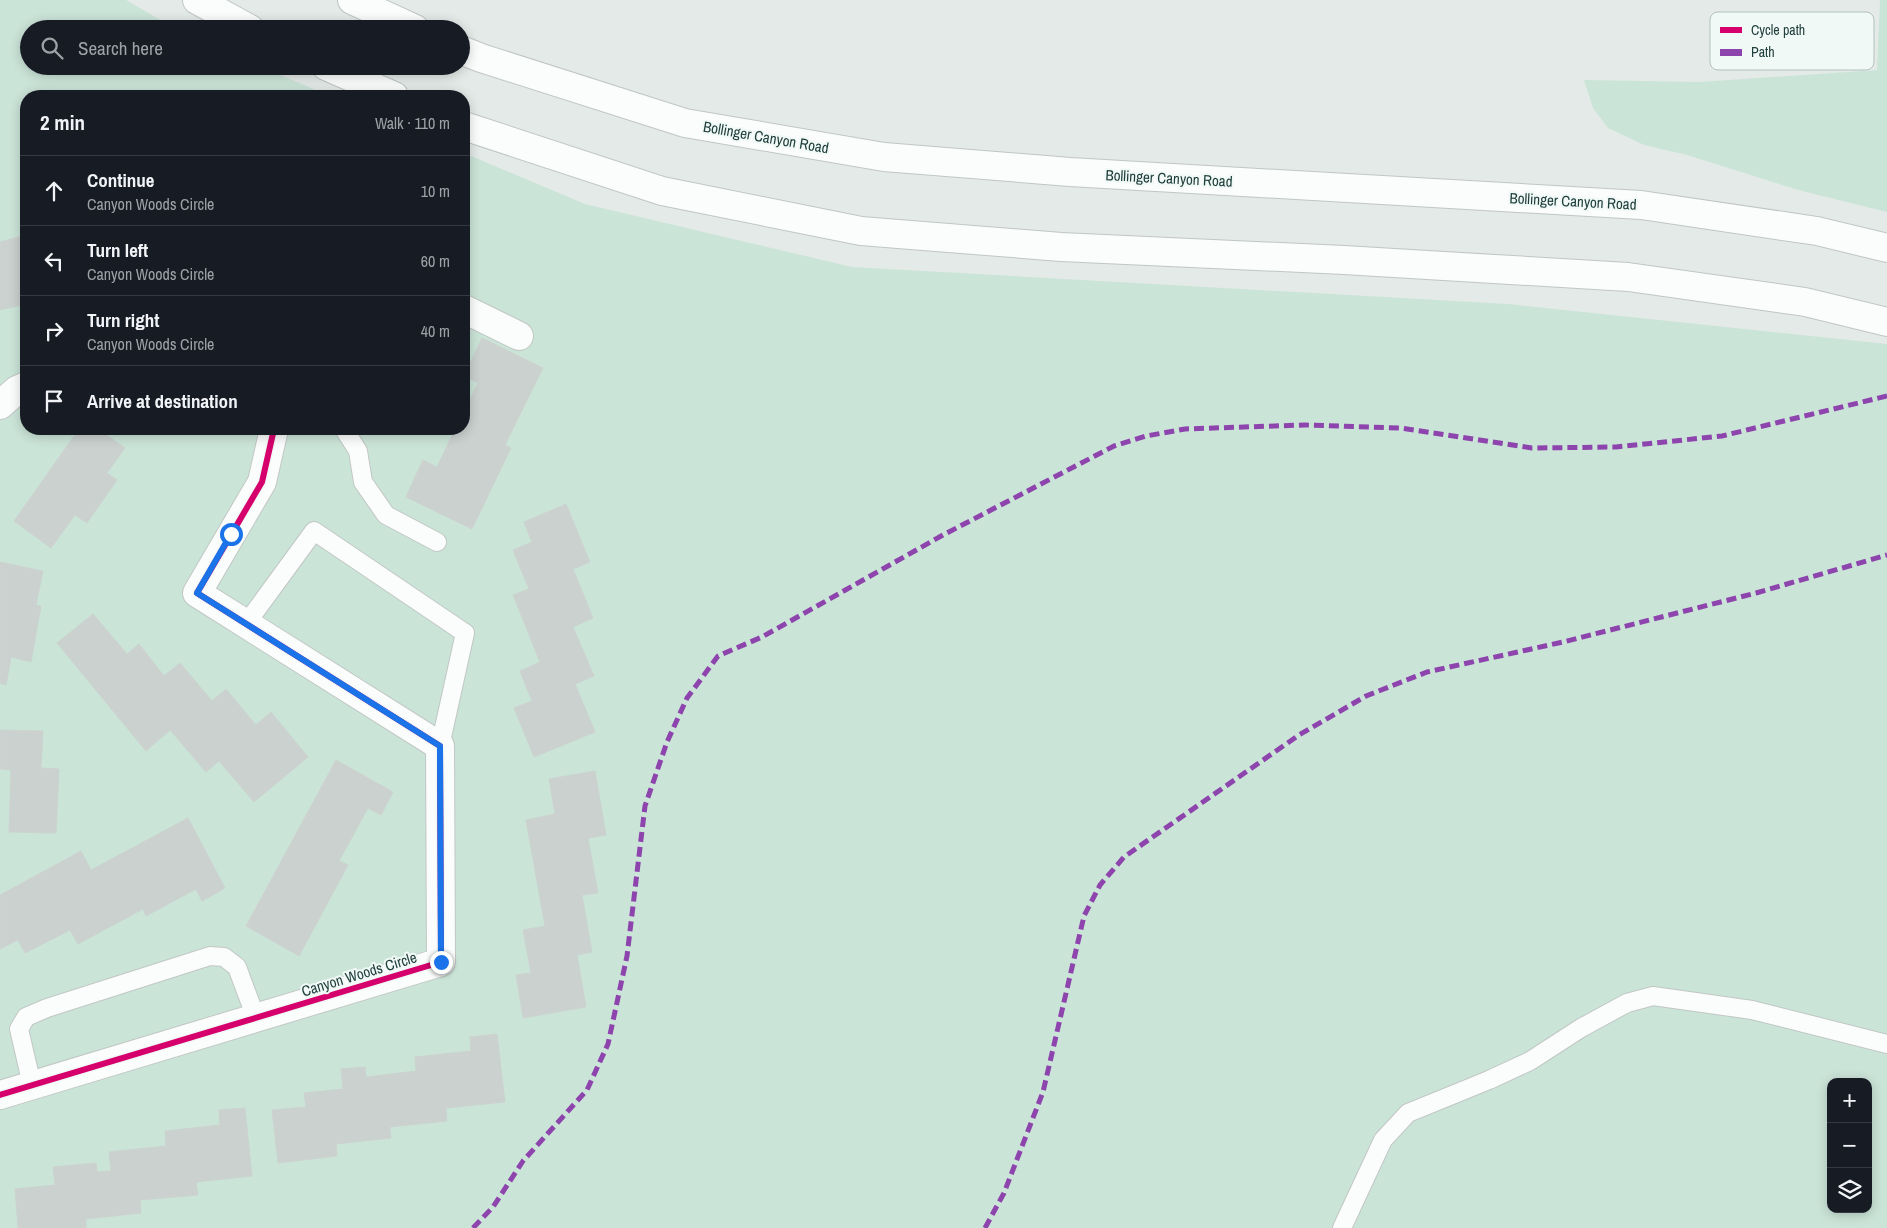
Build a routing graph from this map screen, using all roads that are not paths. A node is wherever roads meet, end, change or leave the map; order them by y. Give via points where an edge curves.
1 (197, 0) edge
2 (352, 0) edge
3 (234, 20) edge
4 (395, 20) edge
5 (470, 54) edge
6 (346, 75) edge
7 (380, 90) edge
8 (470, 128) edge
9 (1887, 248) edge
10 (470, 312) edge
11 (1887, 322) edge
12 (519, 336) dead end
13 (20, 389) edge
14 (0, 405) edge
15 (273, 435) edge
16 (348, 435) edge
17 (437, 542) dead end
18 (246, 624) junction
19 (440, 746) junction
20 (256, 1018) junction
21 (1887, 1044) edge
22 (32, 1085) junction
23 (0, 1095) edge
24 (1342, 1228) edge

1 - 3 main road
2 - 4 main road
5 - 9 main road, Bollinger Canyon Road via 685,123 884,157 1080,173 1641,205 1817,231
6 - 7 main road
8 - 11 main road via 662,191 861,231 1061,247 1628,277 1805,302
10 - 12 main road
13 - 14 main road
15 - 18 main road via 262,482 197,593
16 - 17 lane via 358,452 364,482 386,515
18 - 19 main road
18 - 19 lane via 314,531 465,633
19 - 20 main road, Canyon Woods Circle via 441,962
20 - 22 main road, Canyon Woods Circle
20 - 22 lane via 237,967 224,956 210,956 26,1017 19,1029
21 - 24 lane via 1752,1010 1653,996 1627,1003 1530,1061 1408,1113 1383,1140
22 - 23 main road, Canyon Woods Circle

